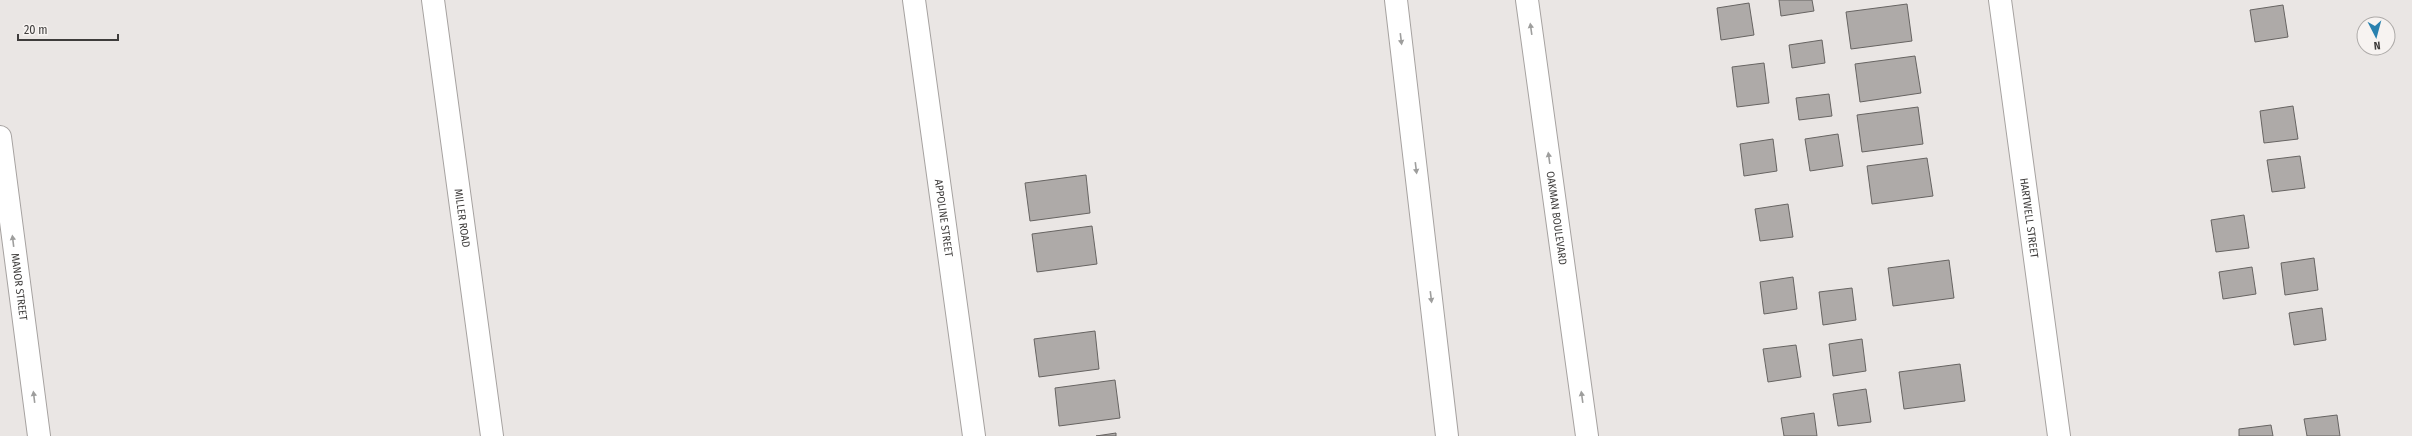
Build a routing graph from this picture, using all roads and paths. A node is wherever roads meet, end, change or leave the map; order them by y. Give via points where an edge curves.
1 (433, 0) edge
2 (914, 0) edge
3 (1396, 0) edge
4 (1527, 0) edge
5 (2000, 0) edge
6 (0, 137) edge
7 (38, 436) edge
8 (492, 436) edge
9 (974, 436) edge
10 (1447, 436) edge
11 (1587, 436) edge
12 (2059, 436) edge

1 - 8 street, MILLER ROAD
2 - 9 street, APPOLINE STREET
3 -> 10 street
11 -> 4 street, OAKMAN BOULEVARD
5 - 12 street, HARTWELL STREET
7 -> 6 street, MANOR STREET

